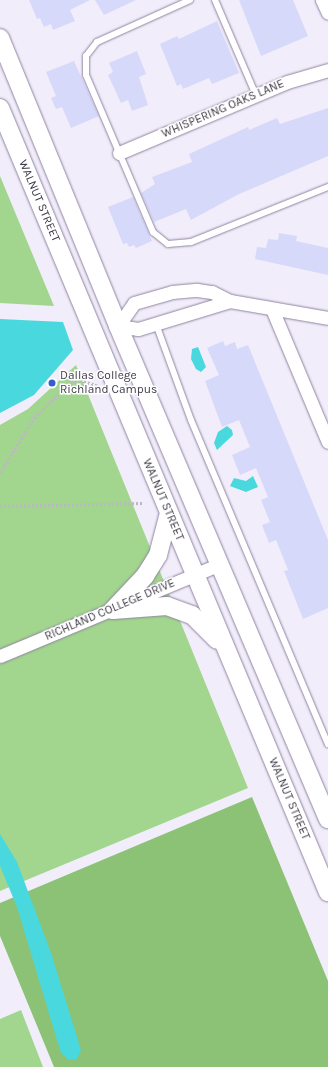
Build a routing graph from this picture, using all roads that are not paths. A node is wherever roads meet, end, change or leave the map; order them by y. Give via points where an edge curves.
1 (190, 0) edge
2 (215, 0) edge
3 (322, 0) edge
4 (328, 13) edge
5 (0, 38) edge
6 (328, 70) edge
7 (256, 95) junction
8 (0, 108) edge
9 (38, 130) junction
10 (14, 141) junction
11 (119, 153) junction
12 (328, 187) edge
13 (230, 301) junction
14 (272, 310) junction
15 (328, 318) edge
16 (156, 324) junction
17 (118, 326) junction
18 (95, 336) junction
19 (328, 442) edge
20 (169, 513) junction
21 (220, 564) junction
22 (195, 575) junction
23 (112, 610) junction
24 (226, 650) junction
25 (0, 656) edge
26 (328, 744) edge
27 (328, 819) edge
28 (328, 892) edge

1 - 11 lane via 97,42 86,56 86,75
2 - 7 lane
3 - 4 street
5 - 9 main road
6 - 7 street, WHISPERING OAKS LANE
7 - 11 street, WHISPERING OAKS LANE
8 - 10 main road, WALNUT STREET
9 - 10 main road
9 - 17 main road
10 - 18 main road, WALNUT STREET
11 - 12 lane via 153,232 168,244 190,242
13 - 14 street
13 - 16 street
13 - 17 street via 212,292 197,290 166,293 134,303
14 - 15 street
14 - 19 street
16 - 17 street via 138,329
16 - 26 lane via 191,420
17 - 18 main road
17 - 21 main road
18 - 20 main road, WALNUT STREET
20 - 22 main road, WALNUT STREET
20 - 23 main road via 158,555 145,576
21 - 22 street, RICHLAND COLLEGE DRIVE
21 - 27 main road
22 - 23 street, RICHLAND COLLEGE DRIVE
22 - 24 main road, WALNUT STREET
23 - 24 main road via 167,606 192,615
23 - 25 street, RICHLAND COLLEGE DRIVE
24 - 28 main road, WALNUT STREET

